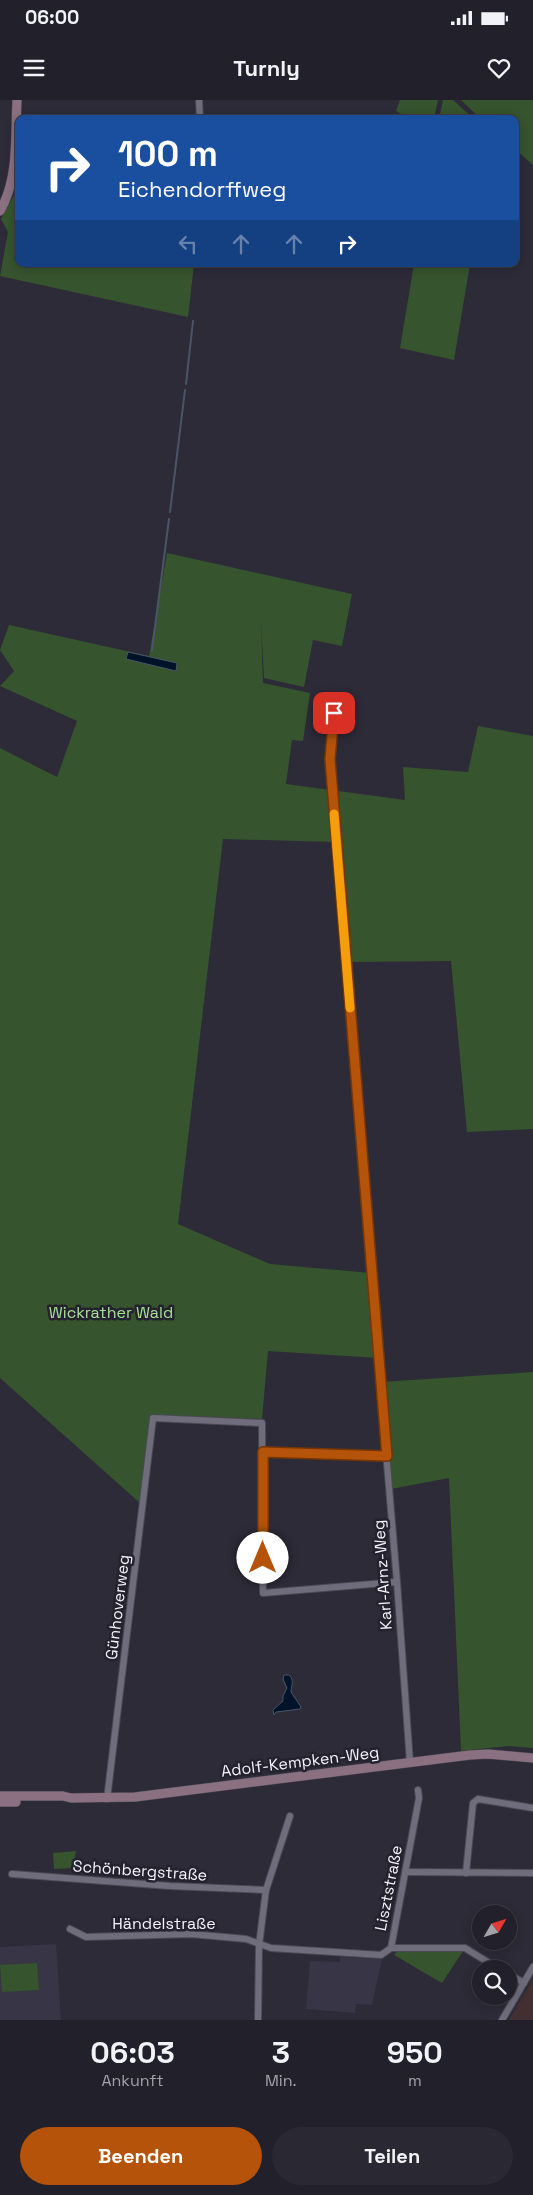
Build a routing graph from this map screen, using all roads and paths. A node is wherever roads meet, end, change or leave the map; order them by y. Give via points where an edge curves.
1 (17, 100) edge
2 (199, 100) edge
3 (16, 115) edge
4 (200, 115) edge
5 (15, 147) edge
6 (0, 211) edge
7 (337, 698) dead end
8 (263, 1452) junction
9 (387, 1456) junction
10 (397, 1582) junction
11 (533, 1758) edge
12 (410, 1763) junction
13 (418, 1790) dead end
14 (0, 1796) edge
15 (71, 1798) junction
16 (107, 1799) junction
17 (0, 1802) edge
18 (533, 1808) edge
19 (290, 1816) dead end
20 (406, 1872) junction
21 (466, 1873) junction
22 (533, 1873) edge
23 (12, 1874) dead end
24 (266, 1890) junction
25 (70, 1929) dead end
26 (259, 1945) junction
27 (391, 1948) junction
28 (484, 1960) edge
29 (533, 1967) edge
30 (517, 1979) edge
31 (524, 1983) junction
32 (258, 2020) edge
33 (502, 2020) edge

1 - 3 main road
2 - 4 street
5 - 6 main road via 14,170 7,199
7 - 9 street, Karl-Arnz-Weg via 330,759
8 - 9 street
8 - 10 street via 263,1593
8 - 16 street, Günhoverweg via 262,1423 153,1418
9 - 10 street, Karl-Arnz-Weg
10 - 12 street, Karl-Arnz-Weg
11 - 12 main road, Adolf-Kempken-Weg via 488,1754
12 - 16 main road, Adolf-Kempken-Weg
13 - 20 street, Lisztstraße
14 - 15 main road, Adolf-Kempken-Weg
15 - 16 main road, Adolf-Kempken-Weg
15 - 17 main road, Adolf-Kempken-Weg via 62,1802
18 - 21 street via 478,1799 473,1803
19 - 24 street
20 - 21 street
20 - 27 street, Lisztstraße
21 - 22 street
23 - 24 street, Schönbergstraße
24 - 26 street
25 - 26 street, Händelstraße via 86,1937 191,1934 246,1939
26 - 27 street, Lisztstraße via 381,1955
26 - 32 street
27 - 28 street via 465,1948
29 - 31 street
30 - 31 street
31 - 33 street

